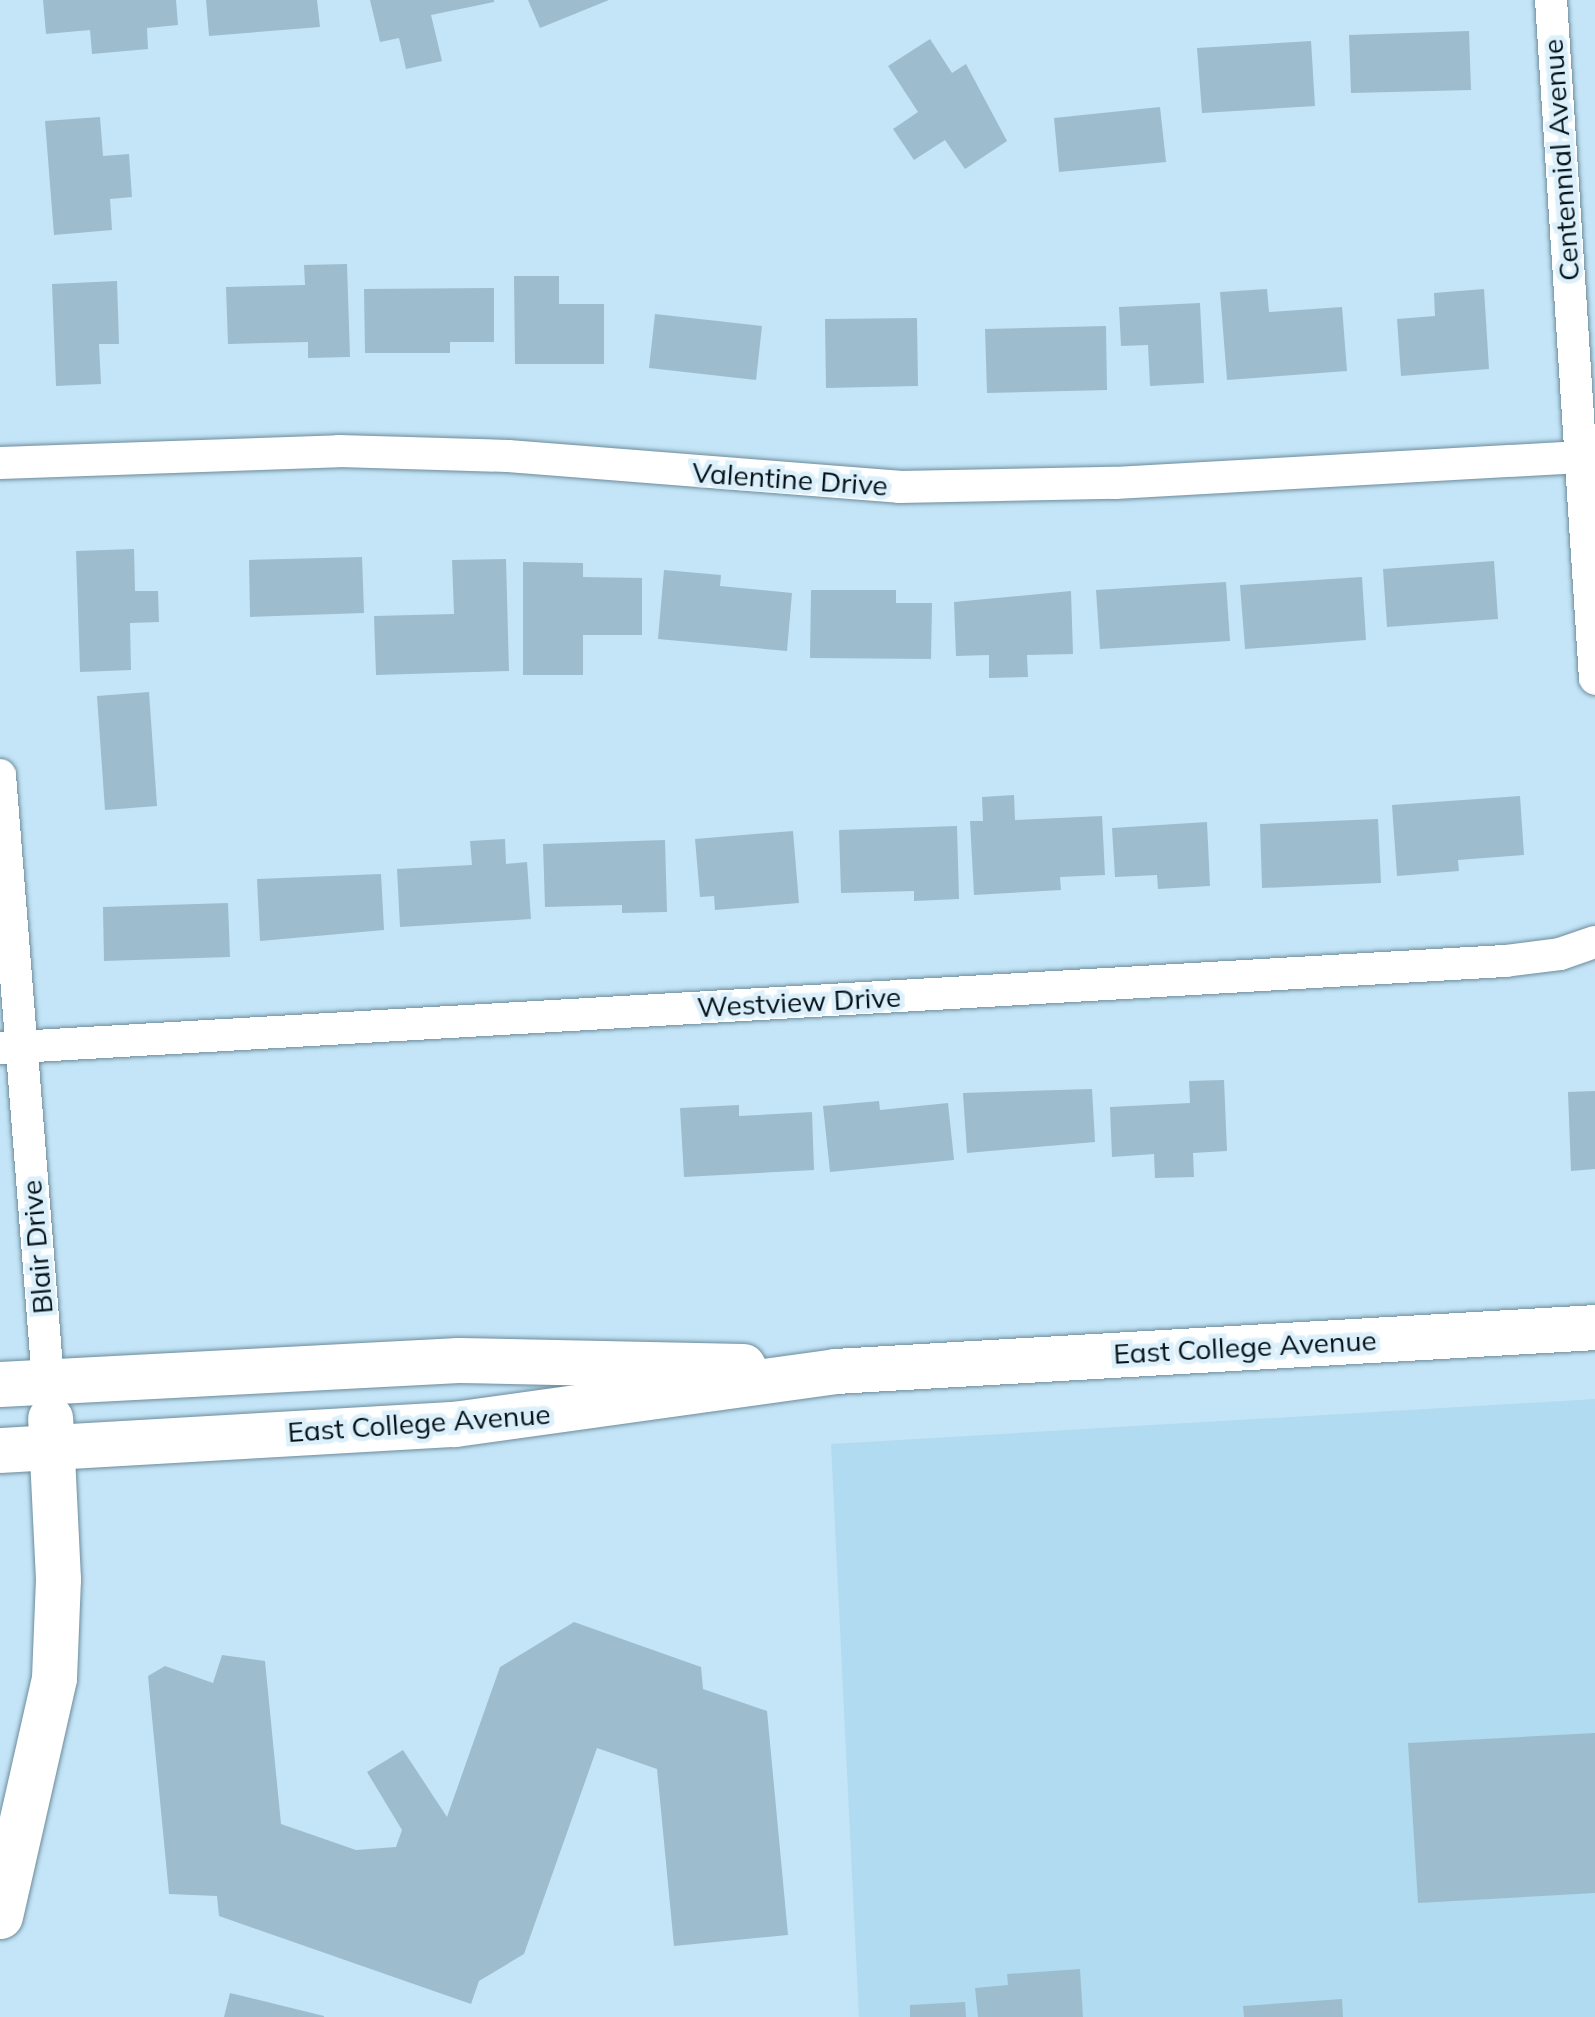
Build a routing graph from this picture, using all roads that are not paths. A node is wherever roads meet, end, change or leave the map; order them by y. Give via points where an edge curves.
1 (1551, 0) edge
2 (1581, 456) junction
3 (0, 463) edge
4 (1595, 679) edge
5 (0, 775) edge
6 (1595, 942) edge
7 (9, 1047) edge
8 (1595, 1327) edge
9 (835, 1370) junction
10 (48, 1381) junction
11 (0, 1384) edge
12 (51, 1447) junction
13 (0, 1450) edge
14 (0, 1916) edge

1 - 2 street, Centennial Avenue
2 - 3 street, Valentine Drive via 1115,483 899,487 508,456 339,451
2 - 4 street, Centennial Avenue
5 - 7 street, Blair Drive
6 - 7 street, Westview Drive via 1505,961
7 - 10 street, Blair Drive
8 - 9 main road, East College Avenue
9 - 10 main road, East College Avenue via 528,1359
9 - 12 main road, East College Avenue via 454,1424
10 - 11 main road, East College Avenue
10 - 12 main road, Blair Drive
12 - 13 main road, East College Avenue
12 - 14 main road, Blair Drive via 58,1579 54,1678

